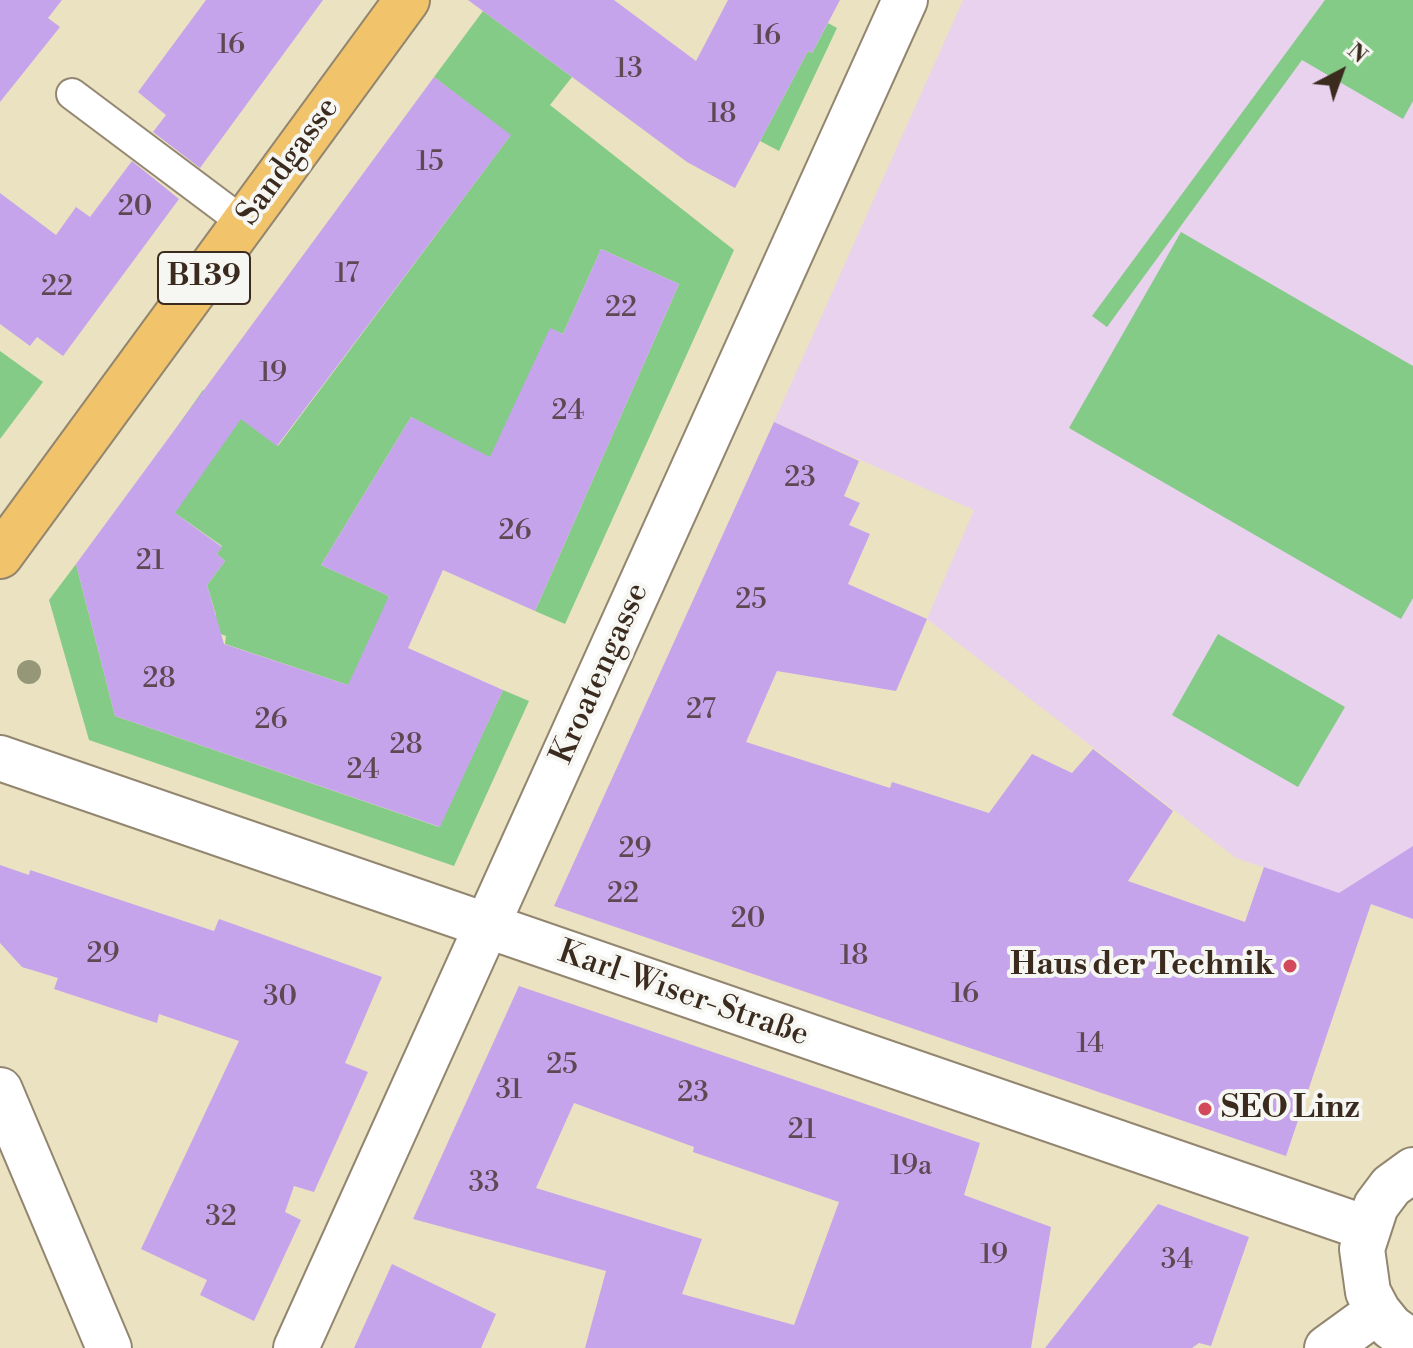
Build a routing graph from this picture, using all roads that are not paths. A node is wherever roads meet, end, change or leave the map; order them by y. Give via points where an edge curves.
1 (407, 0) edge
2 (905, 0) edge
3 (72, 94) dead end
4 (244, 223) junction
5 (0, 556) edge
6 (0, 758) edge
7 (486, 927) junction
8 (0, 1090) edge
9 (1413, 1170) edge
10 (1366, 1228) junction
11 (1378, 1311) junction
12 (1413, 1343) edge
13 (109, 1348) edge
14 (296, 1348) edge
15 (1327, 1348) edge

1 - 4 main road, Sandgasse / B139
2 - 7 street, Kroatengasse
3 - 4 lane
4 - 5 main road, Sandgasse / B139
6 - 7 street, Karl-Wiser-Straße
7 - 10 street, Karl-Wiser-Straße
7 - 14 street, Kroatengasse
8 - 13 street
9 - 10 street via 1391,1186
10 - 11 street via 1363,1270
11 - 12 street
11 - 15 street

